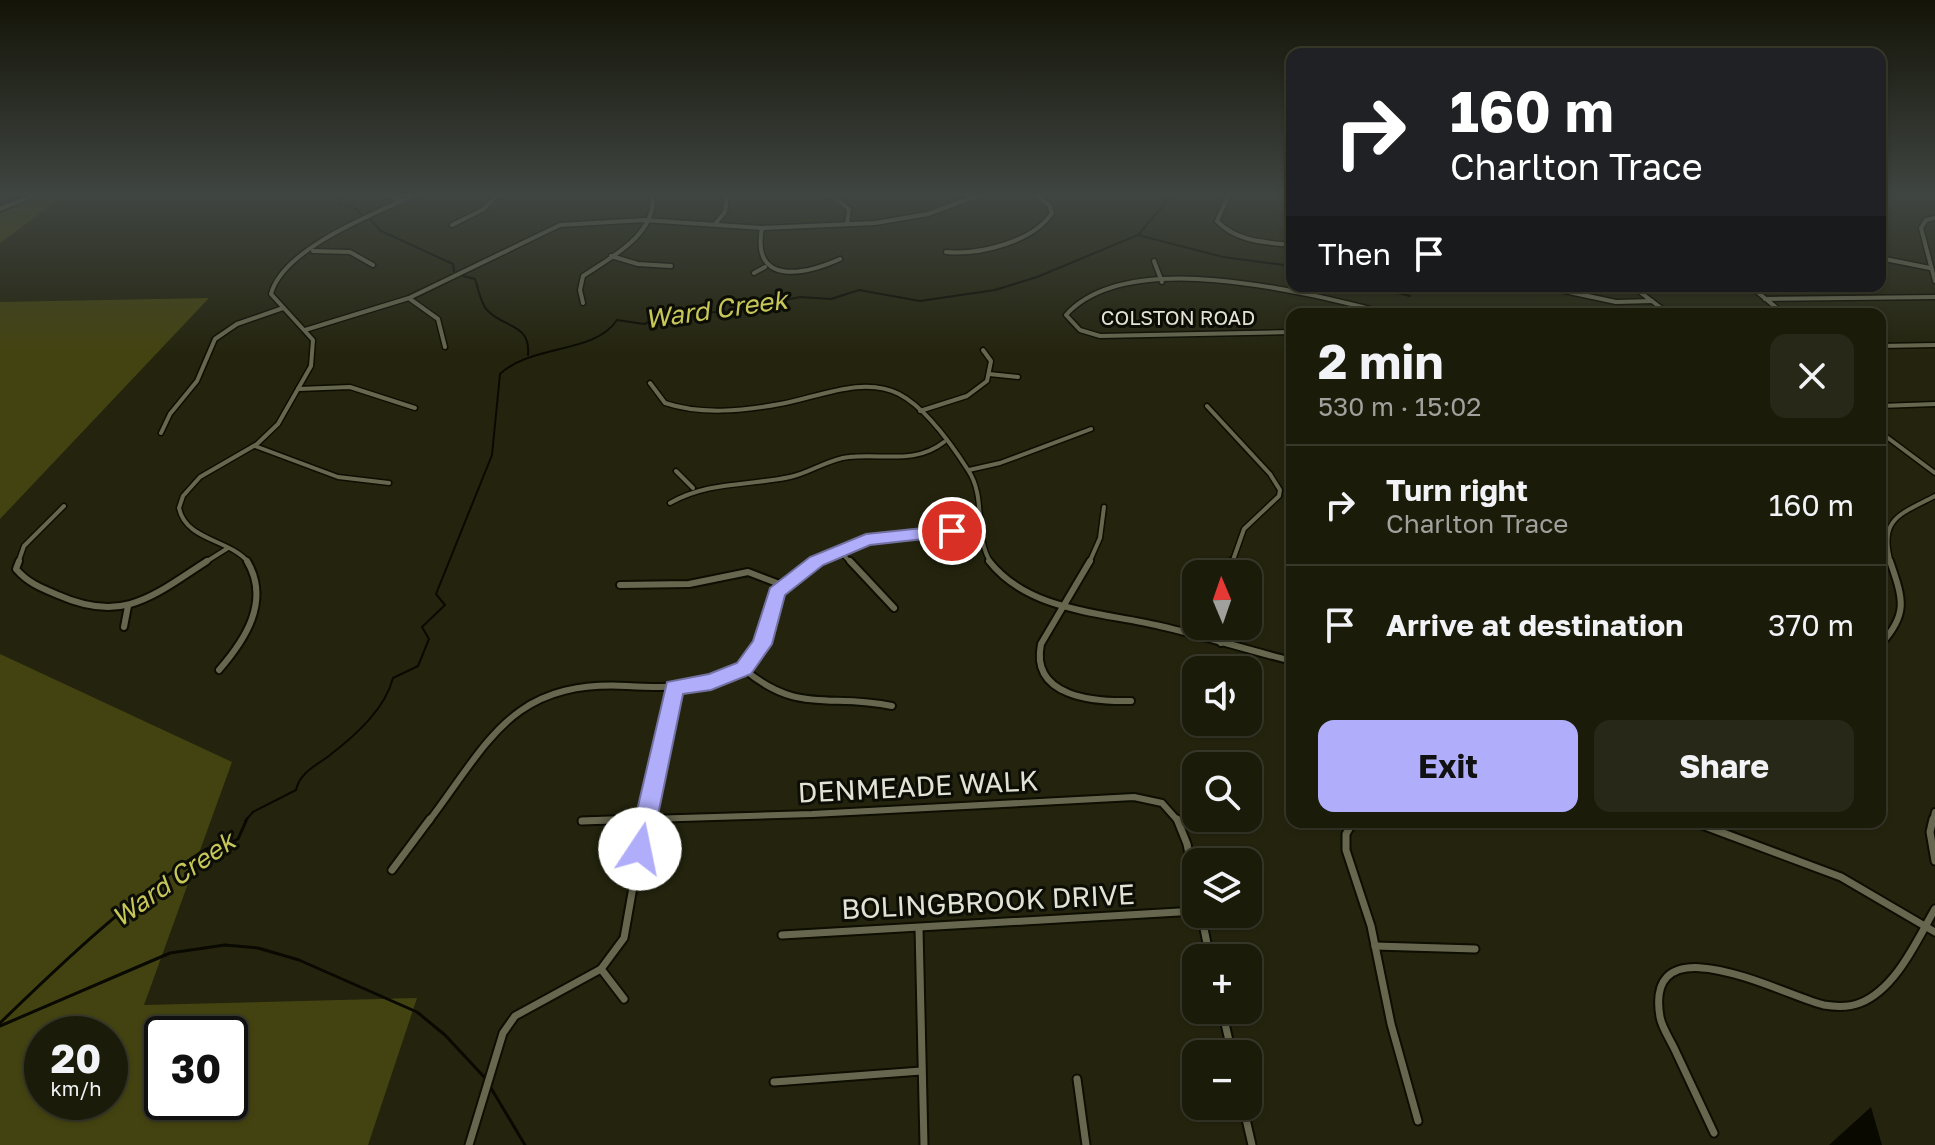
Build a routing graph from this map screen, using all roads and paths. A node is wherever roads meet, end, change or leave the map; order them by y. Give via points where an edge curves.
1 (316, 247) edge
2 (510, 247) edge
3 (622, 247) edge
4 (758, 247) edge
5 (988, 247) edge
6 (1925, 247) edge
7 (312, 251) junction
8 (1926, 251) junction
9 (946, 252) dead end
10 (1935, 252) edge
11 (610, 256) junction
12 (840, 259) dead end
13 (1886, 259) edge
14 (1154, 261) dead end
15 (373, 265) dead end
16 (671, 266) dead end
17 (766, 267) junction
18 (1930, 268) junction
19 (754, 273) dead end
20 (1935, 281) edge
21 (1162, 282) junction
22 (1286, 290) edge
23 (1296, 292) edge
24 (1569, 292) edge
25 (1640, 292) edge
26 (1757, 292) edge
27 (1935, 297) edge
28 (409, 298) junction
29 (1765, 299) junction
30 (1652, 301) junction
31 (583, 303) dead end
32 (283, 308) junction
33 (1364, 308) edge
34 (1661, 308) edge
35 (1776, 308) edge
36 (305, 330) junction
37 (1286, 332) edge
38 (1935, 345) edge
39 (1886, 346) edge
40 (445, 347) dead end
41 (983, 350) dead end
42 (989, 374) junction
43 (1018, 377) dead end
44 (650, 383) dead end
45 (297, 389) junction
46 (1935, 404) edge
47 (1207, 406) dead end
48 (1886, 406) edge
49 (415, 408) dead end
50 (920, 411) junction
51 (1091, 429) dead end
52 (161, 433) dead end
53 (1886, 436) edge
54 (944, 442) junction
55 (254, 446) junction
56 (969, 470) junction
57 (676, 471) dead end
58 (1935, 473) edge
59 (389, 483) dead end
60 (693, 488) junction
61 (1935, 496) edge
62 (670, 503) dead end
63 (64, 506) dead end
64 (1104, 507) dead end
65 (977, 530) junction
66 (228, 548) junction
67 (838, 549) junction
68 (1233, 560) edge
69 (620, 585) dead end
70 (782, 585) junction
71 (128, 606) junction
72 (1063, 606) junction
73 (894, 608) dead end
74 (124, 627) dead end
75 (1222, 640) edge
76 (1886, 641) edge
77 (1221, 643) junction
78 (1286, 659) edge
79 (744, 669) junction
80 (219, 670) dead end
81 (675, 688) junction
82 (1131, 701) dead end
83 (892, 706) dead end
84 (1935, 812) edge
85 (645, 819) junction
86 (582, 821) dead end
87 (1350, 828) edge
88 (1708, 828) edge
89 (1188, 848) edge
90 (1935, 861) edge
91 (392, 870) dead end
92 (1935, 909) edge
93 (1182, 913) edge
94 (1925, 926) junction
95 (919, 928) junction
96 (1935, 932) edge
97 (782, 935) dead end
98 (1375, 946) junction
99 (1475, 949) dead end
100 (601, 969) junction
101 (624, 999) dead end
102 (921, 1071) junction
103 (1077, 1079) dead end
104 (774, 1082) dead end
105 (1246, 1120) edge
106 (1418, 1121) dead end
107 (1714, 1133) dead end
108 (469, 1145) edge
109 (924, 1145) edge
110 (1086, 1145) edge
111 (1252, 1145) edge

1 - 7 street
2 - 28 street
3 - 11 street
4 - 17 street
5 - 9 street
6 - 8 street
7 - 15 street via 352,253
7 - 32 street via 271,285 271,294
8 - 10 street
8 - 18 street
11 - 16 street
11 - 31 street via 583,276
12 - 17 street via 795,271
13 - 18 street
14 - 21 street
17 - 19 street
18 - 20 street
21 - 22 street, COLSTON ROAD via 1262,284
21 - 37 street, COLSTON ROAD via 1107,285 1070,305 1066,315 1080,330 1100,336
23 - 33 street, COLSTON ROAD
24 - 30 street via 1616,302
25 - 30 street
26 - 29 street
27 - 29 street
28 - 36 street
28 - 40 street via 438,319
29 - 35 street
30 - 34 street
32 - 36 street
32 - 52 street via 237,324 215,339 197,381
36 - 45 street via 314,355
38 - 39 street
41 - 42 street via 991,361
42 - 43 street
42 - 50 street via 973,393
44 - 50 street via 665,403 688,409 776,405 869,387 901,394
45 - 49 street via 350,387
45 - 55 street via 276,427
46 - 48 street
47 - 68 street via 1280,490 1236,538
50 - 54 street
51 - 56 street via 1007,462
53 - 58 street
54 - 56 street
54 - 60 street via 904,457 849,457 791,477
55 - 59 street via 338,477
55 - 66 street via 202,476 180,502 185,523
56 - 65 street via 976,490
57 - 60 street
60 - 62 street
61 - 76 street via 1890,524 1888,545 1906,603
63 - 71 street via 21,551 16,563 20,578 85,607
64 - 72 street via 1101,537
65 - 67 street via 894,534
65 - 72 street via 982,549 999,573
66 - 71 street
66 - 80 street via 251,567 256,591 246,637
67 - 70 street
67 - 73 street
69 - 70 street via 689,584 748,572
70 - 79 street via 763,644
71 - 74 street
72 - 77 street
72 - 82 street via 1041,644 1043,673 1067,695
75 - 77 street
77 - 78 street
79 - 81 street
79 - 83 street via 762,687 807,703 874,700
81 - 85 street
81 - 91 street via 566,686 519,708
84 - 90 street via 1930,832
85 - 86 street, DENMEADE WALK
85 - 89 street, DENMEADE WALK via 1134,797 1164,804
85 - 100 street via 624,938
87 - 98 street via 1346,850
88 - 94 street via 1827,871
92 - 94 street
93 - 95 street, BOLINGBROOK DRIVE
94 - 96 street
94 - 107 street via 1890,979 1859,1003 1820,1004 1695,965 1667,979 1657,999 1660,1018
95 - 97 street, BOLINGBROOK DRIVE
95 - 102 street
98 - 99 street
98 - 106 street
100 - 101 street
100 - 108 street via 515,1016 503,1033
102 - 104 street
102 - 109 street
103 - 110 street
105 - 111 street

